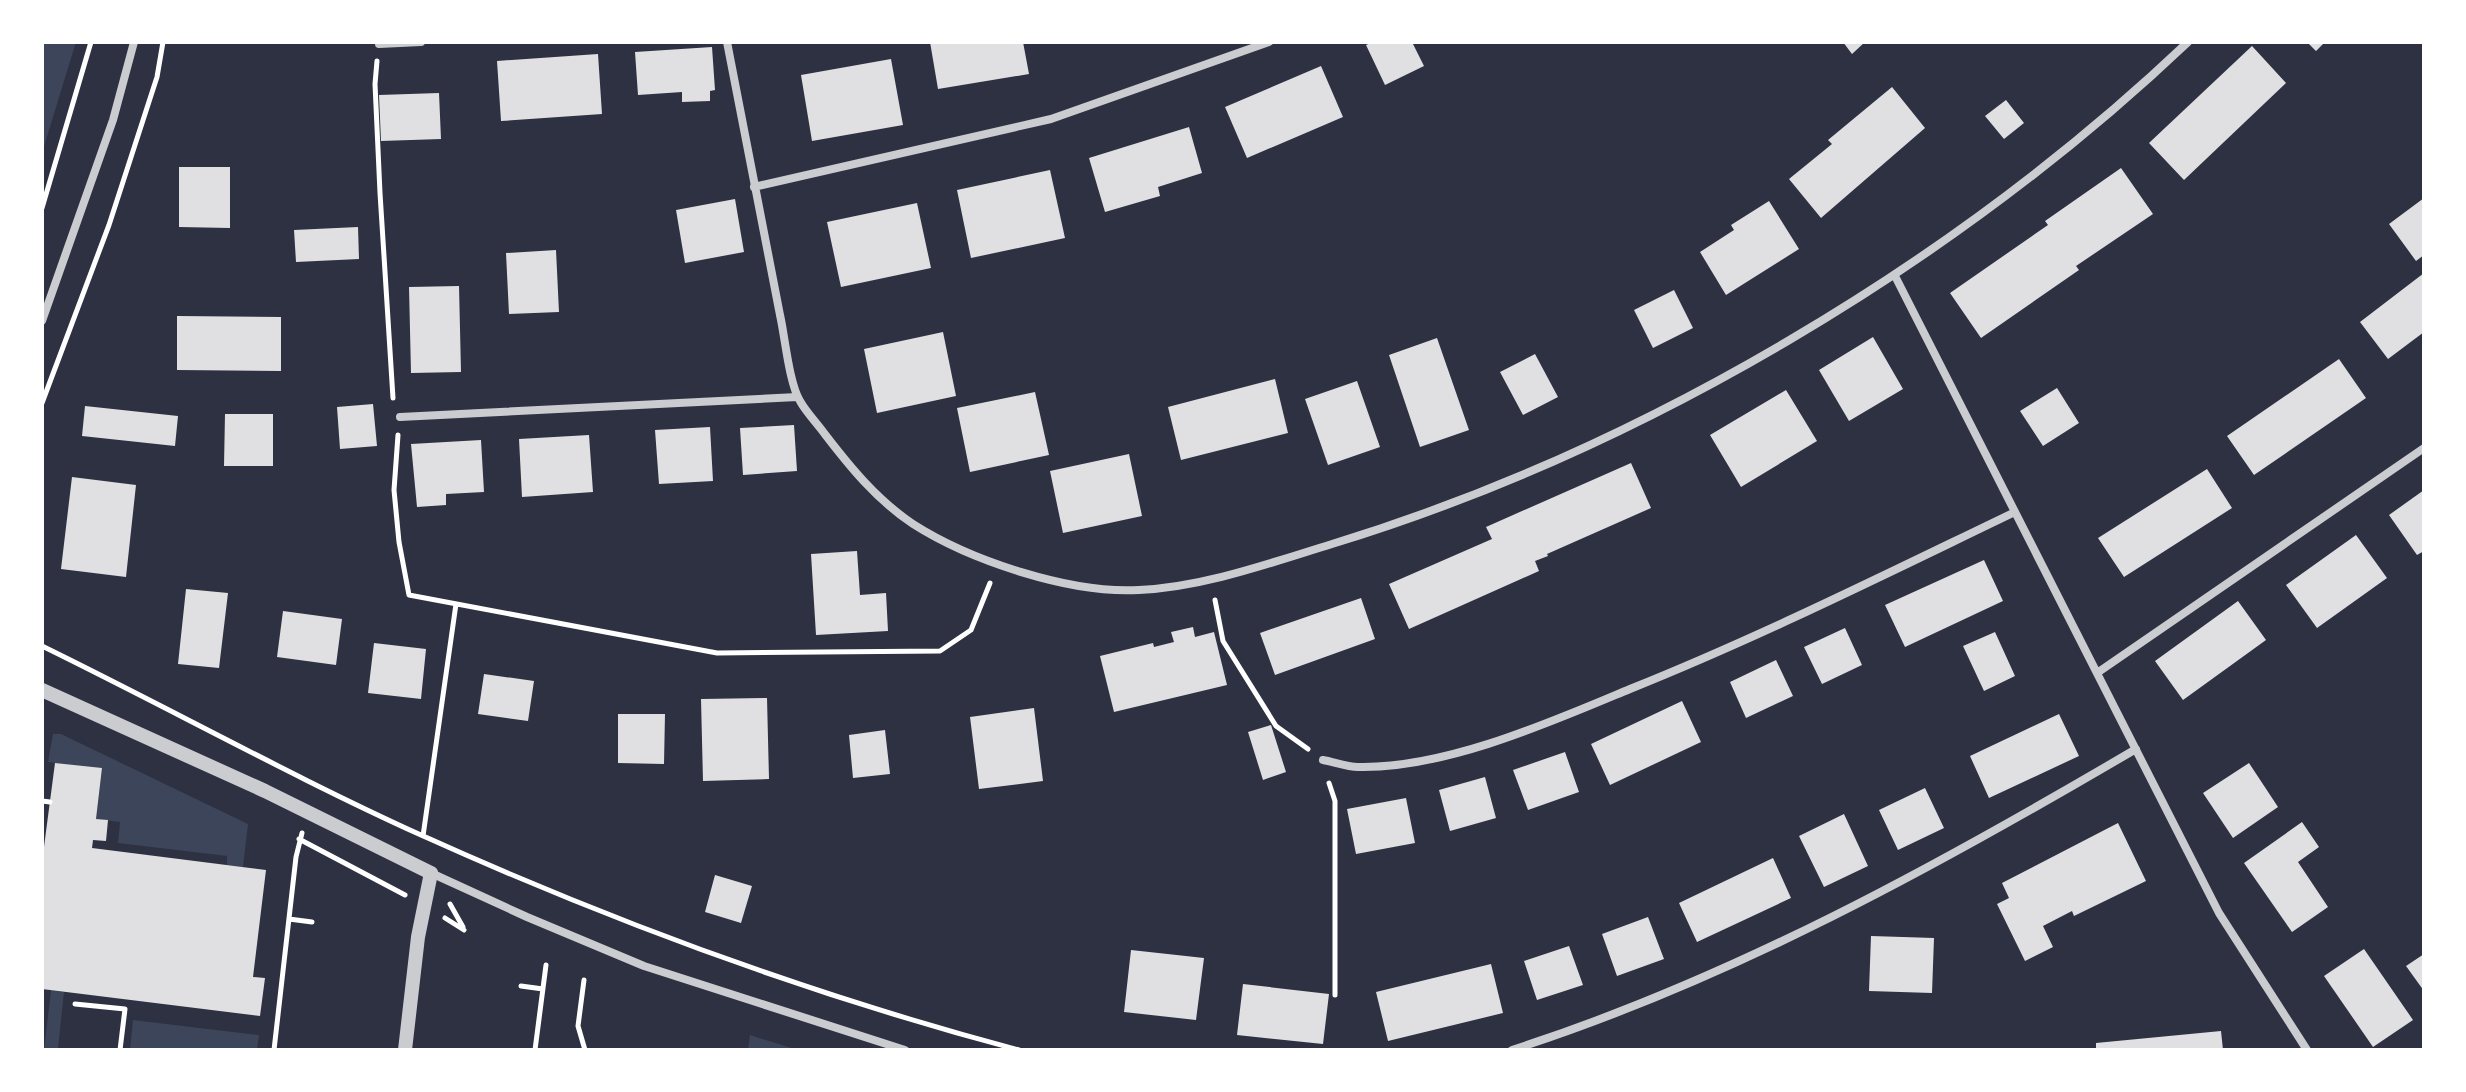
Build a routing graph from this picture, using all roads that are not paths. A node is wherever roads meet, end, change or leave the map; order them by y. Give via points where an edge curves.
1 (134, 42) edge
2 (421, 42) edge
3 (727, 42) edge
4 (1269, 42) edge
5 (2188, 42) edge
6 (379, 44) edge
7 (754, 187) junction
8 (1895, 276) junction
9 (42, 321) edge
10 (797, 397) junction
11 (400, 417) road end
12 (2424, 448) edge
13 (2015, 512) junction
14 (2097, 673) junction
15 (42, 690) edge
16 (2136, 749) junction
17 (1323, 760) road end
18 (431, 873) junction
19 (405, 1050) edge
20 (905, 1050) edge
21 (1512, 1050) edge
22 (2307, 1050) edge

1 - 9 street via 113,120
2 - 6 street
3 - 7 street
4 - 7 street via 1051,119
5 - 8 street via 2097,124
7 - 10 street
8 - 10 street via 1643,419 1479,494 1369,533 1210,579 1140,590 1096,589 1033,576 953,546 911,523 858,478
8 - 13 street
10 - 11 street
12 - 14 street
13 - 14 street
13 - 17 street via 1757,636 1558,719 1424,760 1357,767
14 - 16 street
15 - 18 street
16 - 21 street via 2011,823 1814,926 1613,1014
16 - 22 street via 2219,913
18 - 19 street
18 - 20 street via 644,966

